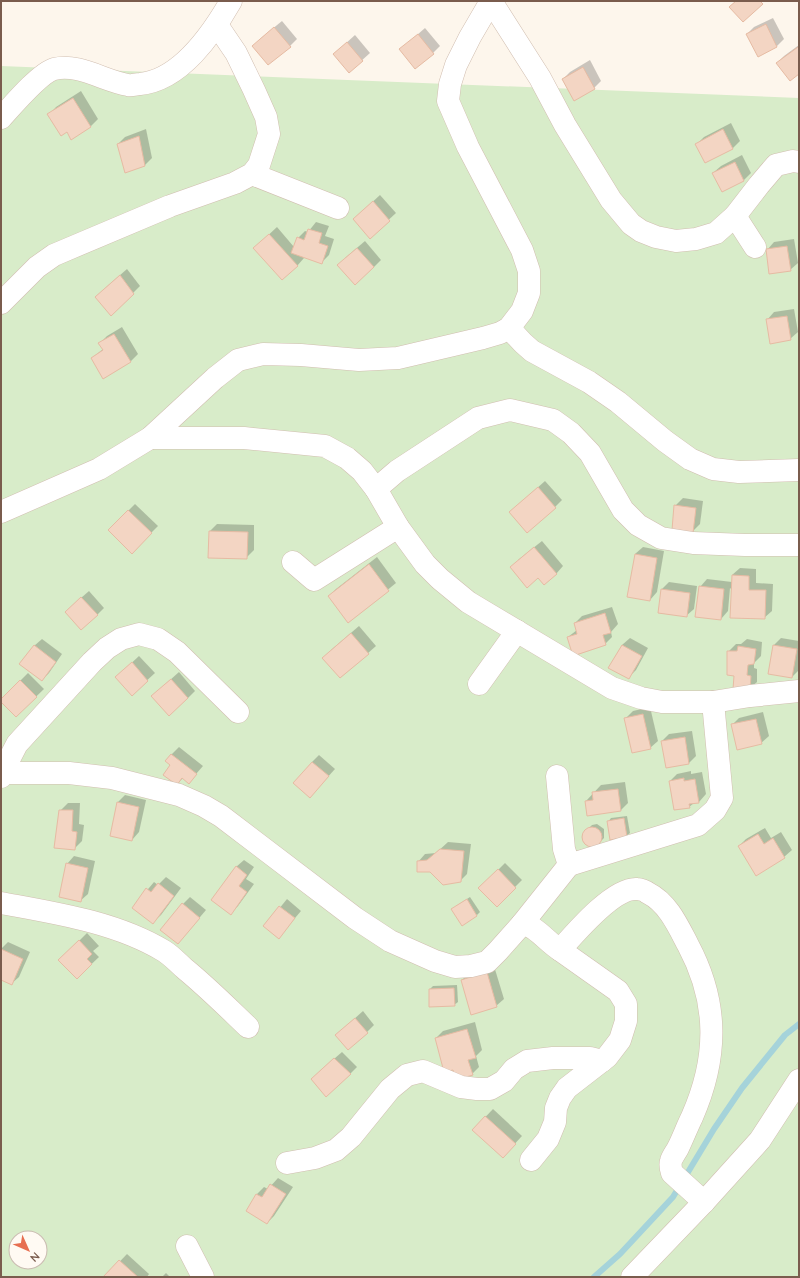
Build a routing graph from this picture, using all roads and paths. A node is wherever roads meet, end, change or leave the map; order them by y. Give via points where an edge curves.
1 (231, 1) edge
2 (217, 25) junction
3 (1, 118) edge
4 (799, 162) edge
5 (252, 174) junction
6 (338, 208) dead end
7 (735, 216) junction
8 (755, 247) dead end
9 (1, 303) edge
10 (509, 328) junction
11 (150, 438) junction
12 (799, 470) edge
13 (376, 489) junction
14 (1, 512) edge
15 (398, 528) junction
16 (799, 545) edge
17 (293, 562) dead end
18 (517, 631) junction
19 (479, 684) dead end
20 (799, 691) edge
21 (712, 702) junction
22 (238, 712) dead end
23 (2, 775) edge
24 (557, 776) dead end
25 (569, 864) junction
26 (1, 903) edge
27 (522, 924) junction
28 (560, 950) junction
29 (248, 1026) dead end
30 (602, 1061) junction
31 (799, 1080) edge
32 (531, 1160) dead end
33 (287, 1163) dead end
34 (704, 1202) junction
35 (187, 1246) dead end
36 (203, 1277) edge
37 (632, 1277) edge

1 - 2 street
2 - 3 street via 188,59 169,74 149,83 129,85 78,70 53,69 40,78
2 - 5 street via 236,53 266,117 269,134 259,165
4 - 7 street via 793,161 776,166
5 - 6 street
5 - 9 street via 54,255 37,267
7 - 8 street
7 - 10 street via 716,233 676,241 656,237 631,224 611,200 592,170 540,78 491,1 456,65 448,101 468,147 522,250 529,271 529,294 522,311
10 - 11 street via 482,338 398,358 359,360 263,354 238,360
10 - 12 street via 532,350 589,382 618,402 690,459 713,469 739,472
11 - 13 street via 244,438 325,446 347,458 362,471
11 - 14 street via 99,469
13 - 15 street
13 - 16 street via 397,471 478,418 510,410 553,420 570,433 590,453 623,510 638,525 661,538 693,543
15 - 17 street via 314,580
15 - 18 street via 425,564 440,579 468,602
18 - 19 street
18 - 21 street via 612,688 662,702
20 - 21 street
21 - 25 street via 722,798 715,810 698,825
22 - 23 street via 177,652 158,639 133,635 107,648 92,662 17,744
23 - 27 street via 77,774 112,778 180,795 221,816 322,894 390,942 435,961 455,966 487,962
24 - 25 street via 564,849
25 - 27 street
26 - 29 street via 92,922 133,936 158,948 204,985
27 - 28 street via 528,924
28 - 30 street via 618,991 626,1004 626,1021 620,1040
28 - 34 street via 581,926 621,893 636,889 648,893 659,900 674,917 697,962 712,1020 708,1072 695,1110 671,1161 672,1173
30 - 32 street via 567,1088 556,1108 555,1122 548,1139
30 - 33 street via 590,1058 527,1061 514,1069 504,1081 490,1088 477,1089 461,1087 423,1071 407,1075 390,1089 352,1137 336,1150 315,1158
31 - 34 street via 760,1140
34 - 37 street
35 - 36 street

